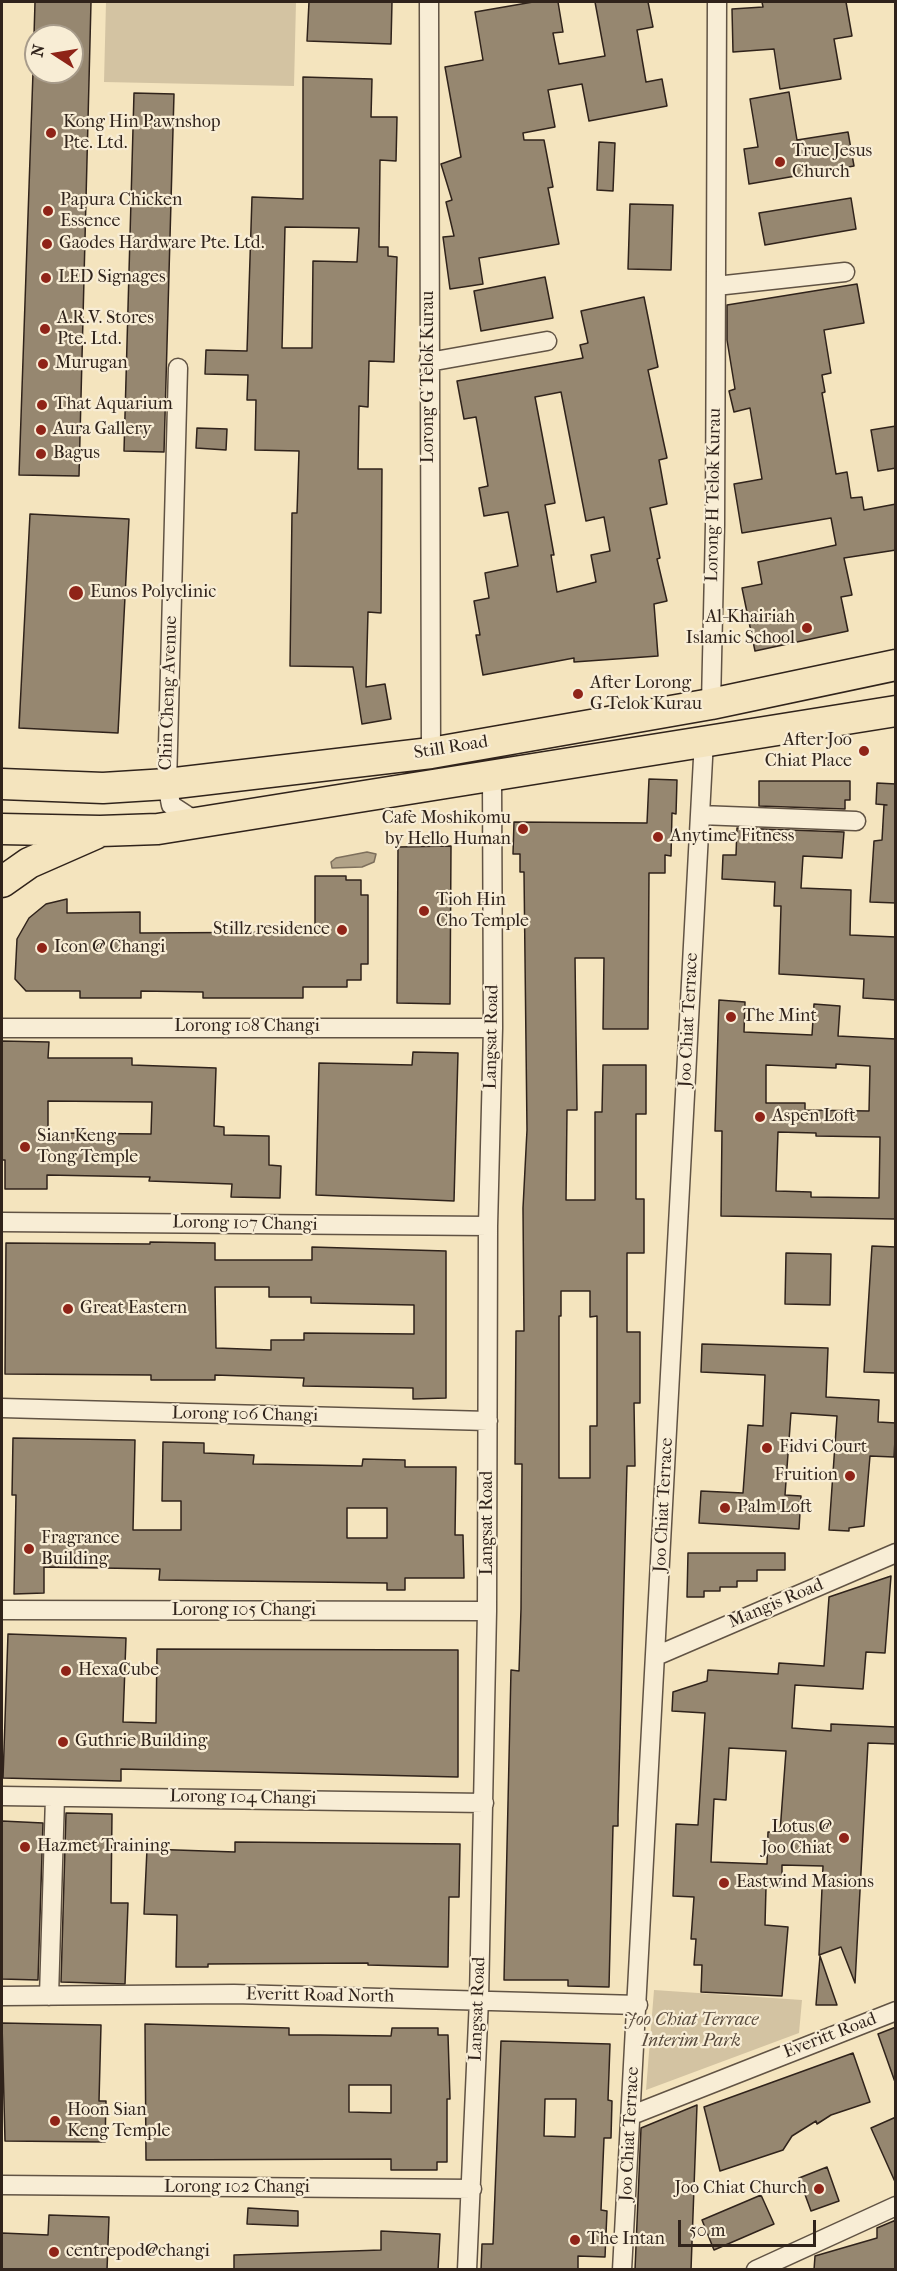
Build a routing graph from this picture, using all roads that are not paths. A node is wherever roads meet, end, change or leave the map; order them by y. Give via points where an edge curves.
1 (429, 2) edge
2 (717, 2) edge
3 (845, 272) dead end
4 (716, 286) junction
5 (547, 340) dead end
6 (429, 362) junction
7 (178, 368) dead end
8 (896, 665) edge
9 (711, 704) junction
10 (896, 711) edge
11 (704, 740) junction
12 (430, 753) junction
13 (221, 776) junction
14 (492, 776) junction
15 (2, 784) edge
16 (167, 784) junction
17 (700, 815) junction
18 (230, 818) junction
19 (856, 821) dead end
20 (199, 823) junction
21 (2, 829) edge
22 (100, 831) junction
23 (2, 882) edge
24 (2, 1028) edge
25 (493, 1028) junction
26 (2, 1222) edge
27 (488, 1226) junction
28 (2, 1408) edge
29 (488, 1421) junction
30 (896, 1553) edge
31 (2, 1610) edge
32 (487, 1611) junction
33 (656, 1656) junction
34 (2, 1796) edge
35 (55, 1797) junction
36 (484, 1803) junction
37 (2, 1996) edge
38 (49, 1996) junction
39 (479, 1999) junction
40 (638, 2005) junction
41 (896, 2011) edge
42 (632, 2115) junction
43 (2, 2185) edge
44 (472, 2189) junction
45 (896, 2206) edge
46 (793, 2261) edge
47 (467, 2270) edge
48 (622, 2270) edge
49 (756, 2270) edge

1 - 6 street, Lorong G Telok Kurau
2 - 4 street, Lorong H Telok Kurau
3 - 4 street
4 - 9 street, Lorong H Telok Kurau
5 - 6 street
6 - 12 street, Lorong G Telok Kurau
7 - 16 street, Chin Cheng Avenue
8 - 9 highway, Still Road
9 - 12 highway, Still Road
10 - 11 highway, Still Road
11 - 14 highway, Still Road
11 - 17 street, Joo Chiat Terrace
12 - 13 highway, Still Road
13 - 16 highway, Still Road
13 - 18 highway via 213,796 221,812
14 - 18 highway, Still Road
14 - 25 street, Langsat Road
15 - 16 highway, Still Road via 103,788
16 - 20 street, Chin Cheng Avenue via 171,806
17 - 19 street
17 - 33 street, Joo Chiat Terrace
18 - 20 highway, Still Road
20 - 22 highway, Still Road
21 - 22 highway, Still Road
22 - 23 highway via 29,863
24 - 25 street, Lorong 108 Changi
25 - 27 street, Langsat Road
26 - 27 street, Lorong 107 Changi
27 - 29 street, Langsat Road
28 - 29 street, Lorong 106 Changi
29 - 32 street, Langsat Road
30 - 33 street, Mangis Road
31 - 32 street, Lorong 105 Changi
32 - 36 street, Langsat Road
33 - 40 street, Joo Chiat Terrace
34 - 35 street, Lorong 104 Changi
35 - 36 street, Lorong 104 Changi
35 - 38 street
36 - 39 street, Langsat Road
37 - 38 street, Everitt Road North
38 - 39 street, Everitt Road North via 234,1994
39 - 40 street, Everitt Road North
39 - 44 street, Langsat Road
40 - 42 street, Joo Chiat Terrace
41 - 42 street, Everitt Road
42 - 48 street, Joo Chiat Terrace
43 - 44 street, Lorong 102 Changi
44 - 47 street, Langsat Road
45 - 46 street
46 - 49 street

